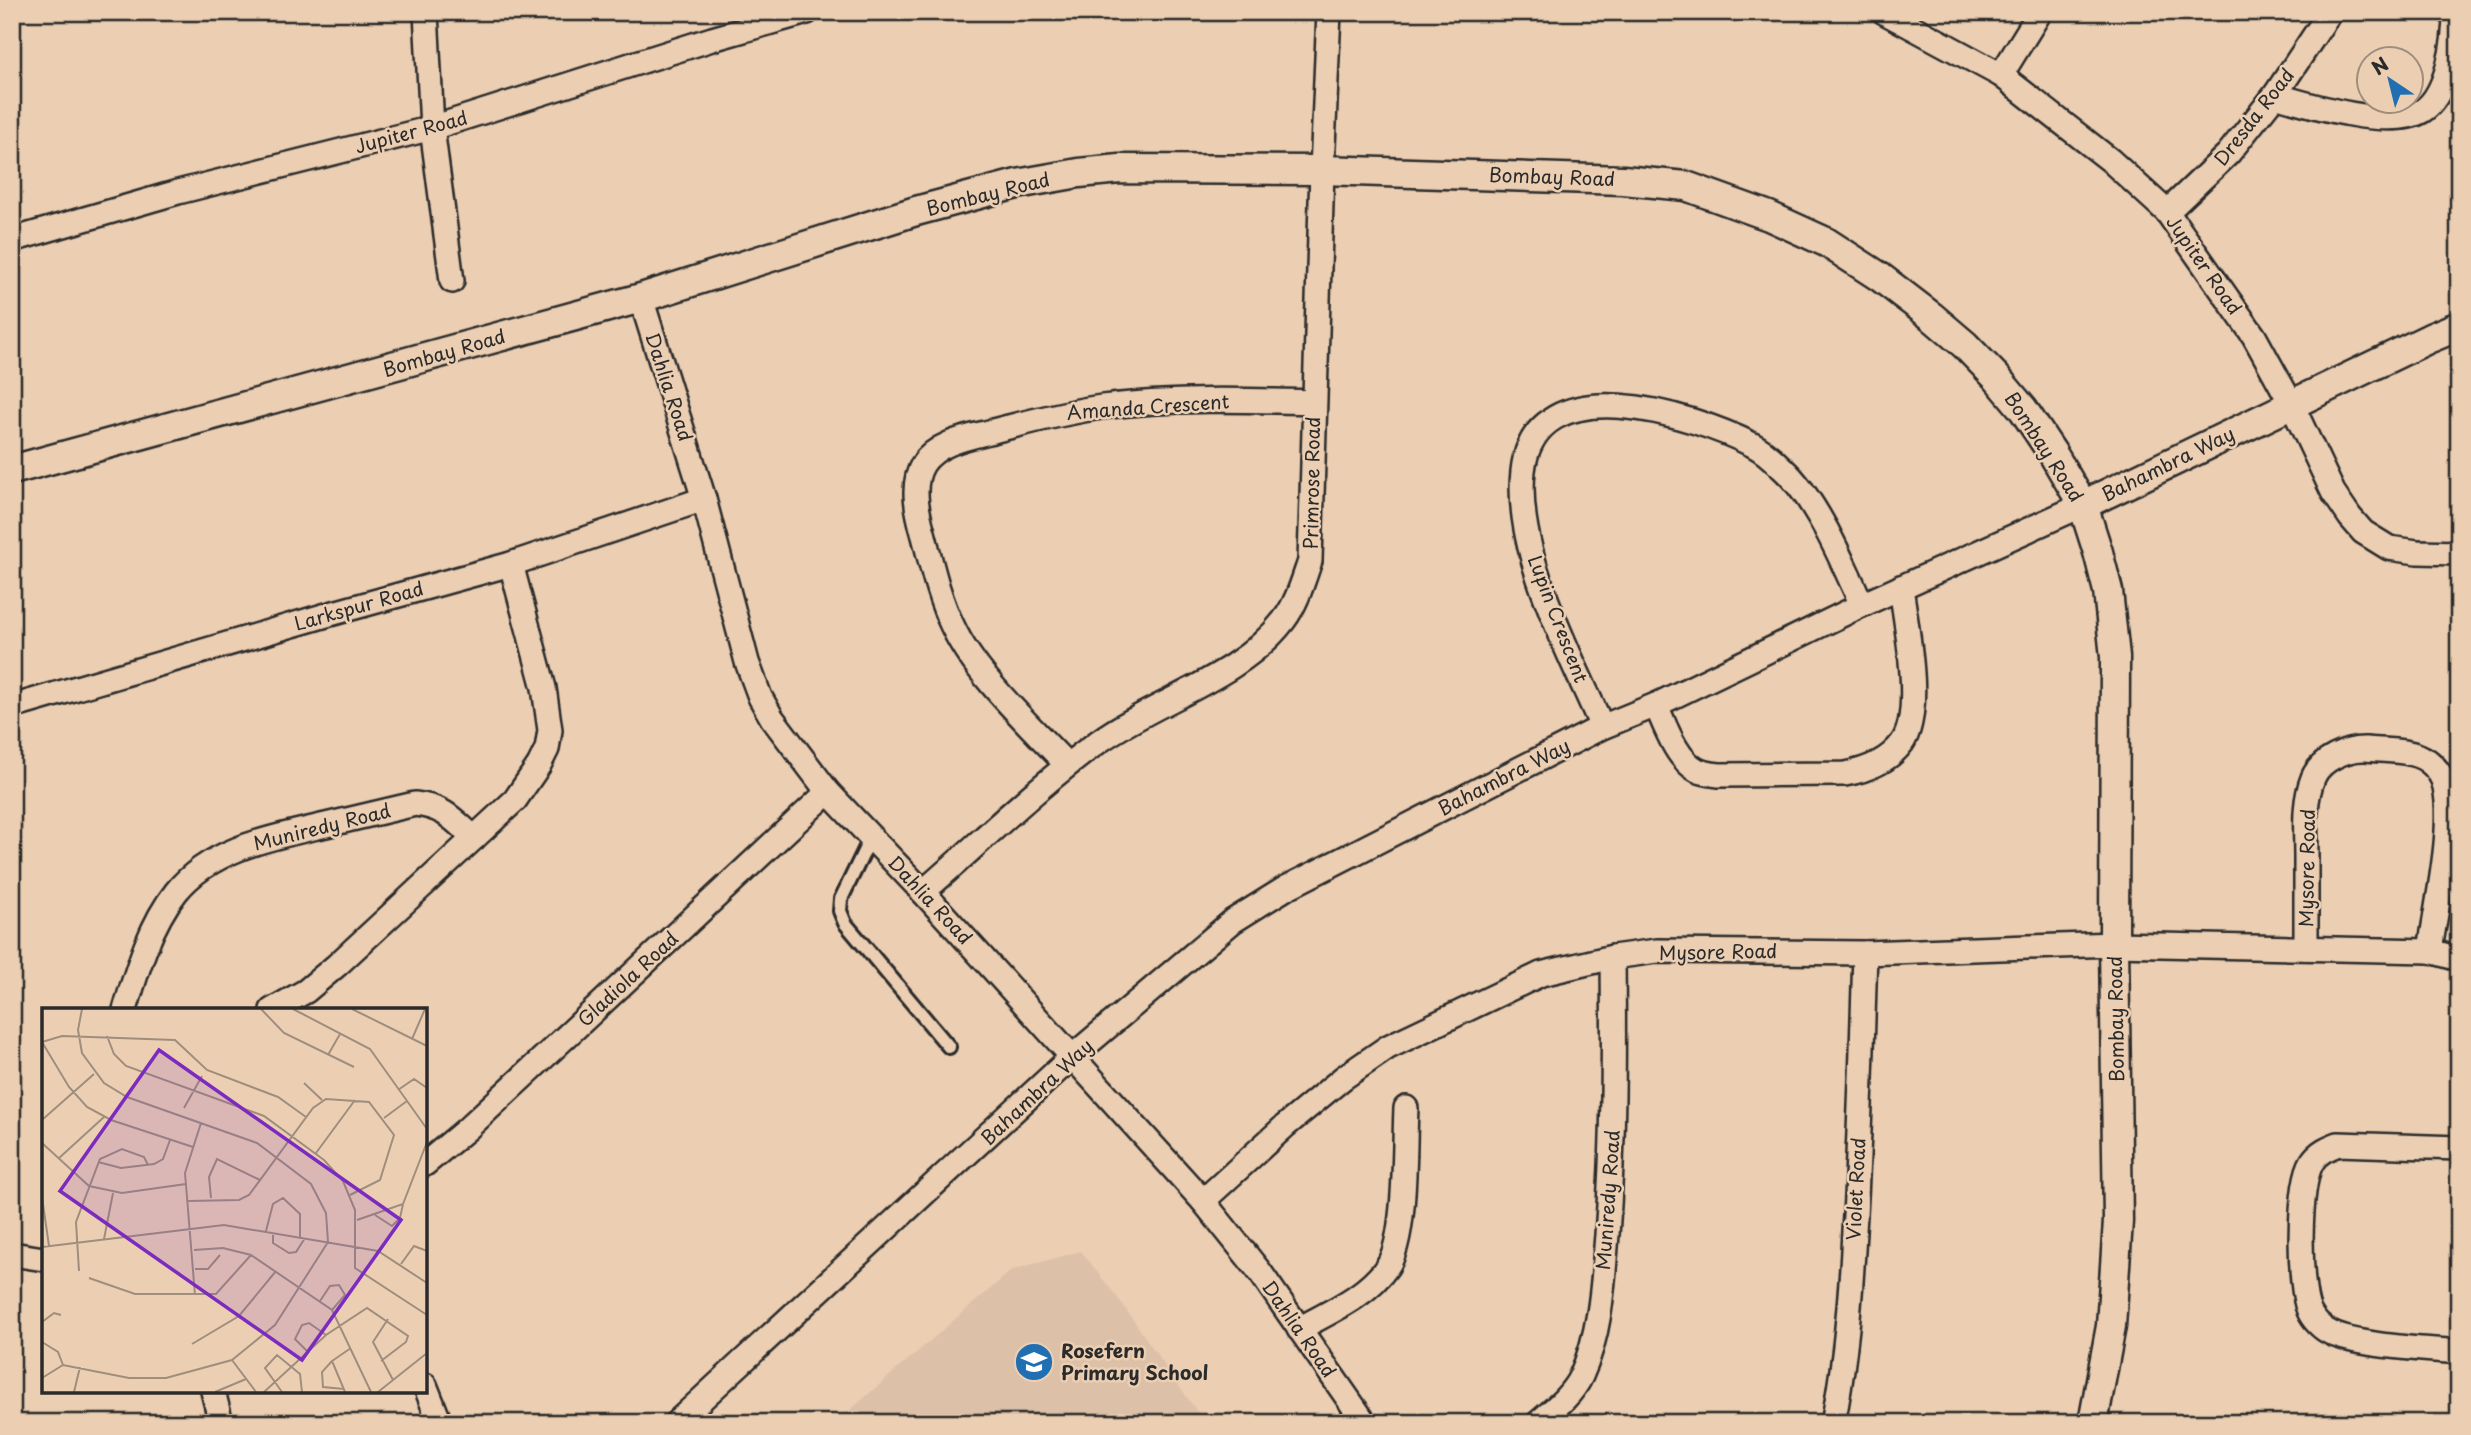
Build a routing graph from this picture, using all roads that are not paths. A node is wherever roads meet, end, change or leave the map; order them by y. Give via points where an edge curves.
1 (426, 12) edge
2 (807, 12) edge
3 (1329, 12) edge
4 (1884, 12) edge
5 (2040, 12) edge
6 (2330, 12) edge
7 (2455, 12) edge
8 (2001, 75) junction
9 (2275, 95) junction
10 (432, 128) junction
11 (1322, 170) junction
12 (2167, 212) junction
13 (12, 240) edge
14 (452, 281) dead end
15 (640, 298) junction
16 (2459, 326) edge
17 (1314, 402) junction
18 (2292, 405) junction
19 (12, 470) edge
20 (704, 499) junction
21 (2083, 505) junction
22 (2459, 553) edge
23 (511, 564) junction
24 (1901, 587) junction
25 (1862, 605) junction
26 (1656, 705) junction
27 (12, 707) edge
28 (1602, 727) junction
29 (1067, 765) junction
30 (828, 792) junction
31 (871, 837) junction
32 (474, 838) junction
33 (923, 892) junction
34 (2114, 944) junction
35 (2306, 948) junction
36 (2430, 951) junction
37 (1866, 953) junction
38 (1613, 957) junction
39 (2459, 959) edge
40 (126, 1008) edge
41 (276, 1008) edge
42 (949, 1047) dead end
43 (1073, 1056) junction
44 (1406, 1108) dead end
45 (2459, 1148) edge
46 (427, 1162) edge
47 (1203, 1201) junction
48 (12, 1254) edge
49 (42, 1259) edge
50 (1299, 1329) junction
51 (2459, 1352) edge
52 (427, 1390) edge
53 (214, 1393) edge
54 (221, 1423) edge
55 (440, 1423) edge
56 (676, 1423) edge
57 (1365, 1423) edge
58 (1538, 1423) edge
59 (1833, 1423) edge
60 (2093, 1423) edge

1 - 10 street
2 - 10 street, Jupiter Road
3 - 11 street, Primrose Road
4 - 8 street, Jupiter Road
5 - 8 street
6 - 9 street, Dresda Road
7 - 9 street via 2449,62 2439,90 2420,112 2402,118 2366,116
8 - 12 street, Jupiter Road via 2110,160
9 - 12 street, Dresda Road via 2228,154
10 - 13 street, Jupiter Road via 178,192
10 - 14 street
11 - 15 street, Bombay Road via 1120,169 1017,184
11 - 17 street, Primrose Road
11 - 21 street, Bombay Road via 1686,186 1769,216 1880,276 1965,345 2023,409
12 - 18 street, Jupiter Road via 2254,336
15 - 19 street, Bombay Road
15 - 20 street, Dahlia Road
16 - 18 street, Bahambra Way
17 - 29 street, Primrose Road via 1310,561 1285,619 1224,670 1130,720
17 - 29 street, Amanda Crescent via 1182,401 1102,407 959,440 923,465 916,495 919,520 952,626 967,653
18 - 21 street, Bahambra Way
18 - 22 street, Jupiter Road via 2333,492 2363,532 2389,548
20 - 23 street, Larkspur Road
20 - 30 street, Dahlia Road via 760,697
21 - 24 street, Bahambra Way
21 - 34 street, Bombay Road via 2108,591 2115,657
23 - 27 street, Larkspur Road
23 - 32 street via 551,730 547,749 528,784
24 - 25 street, Bahambra Way
24 - 26 street via 1913,707 1910,728 1891,754 1866,770 1845,774 1704,773 1681,753
25 - 26 street, Bahambra Way
25 - 28 street, Lupin Crescent via 1816,513 1784,469 1755,446 1658,411 1618,405 1584,406 1562,413 1537,434 1528,451 1522,508 1538,579
26 - 28 street, Bahambra Way
28 - 43 street, Bahambra Way via 1286,888 1233,921
29 - 33 street, Primrose Road
30 - 31 street, Dahlia Road
30 - 46 street, Gladiola Road
31 - 33 street, Dahlia Road
31 - 42 lane via 840,911 845,923
32 - 40 street, Muniredy Road via 433,806 415,804 255,842 222,858 195,873 166,907
32 - 41 street via 337,965 306,991
33 - 43 street, Dahlia Road
34 - 35 street, Mysore Road
34 - 37 street, Mysore Road
34 - 60 street, Bombay Road via 2118,1221 2111,1326
35 - 36 street, Mysore Road
35 - 36 street, Mysore Road via 2308,795 2322,764 2359,749 2406,752 2427,760 2445,785 2445,841
36 - 39 street, Mysore Road
37 - 38 street, Mysore Road via 1657,951
37 - 59 street, Violet Road via 1849,1319
38 - 47 street, Mysore Road via 1541,974 1388,1047 1285,1126
38 - 58 street, Muniredy Road via 1612,1162 1594,1345 1580,1379
43 - 47 street, Dahlia Road
43 - 56 street, Bahambra Way
44 - 50 street via 1402,1206 1388,1266 1353,1299
45 - 51 street via 2338,1144 2322,1151 2307,1173 2302,1265 2309,1312 2332,1334
47 - 50 street, Dahlia Road
48 - 49 street
50 - 57 street, Dahlia Road
52 - 55 street
53 - 54 street

